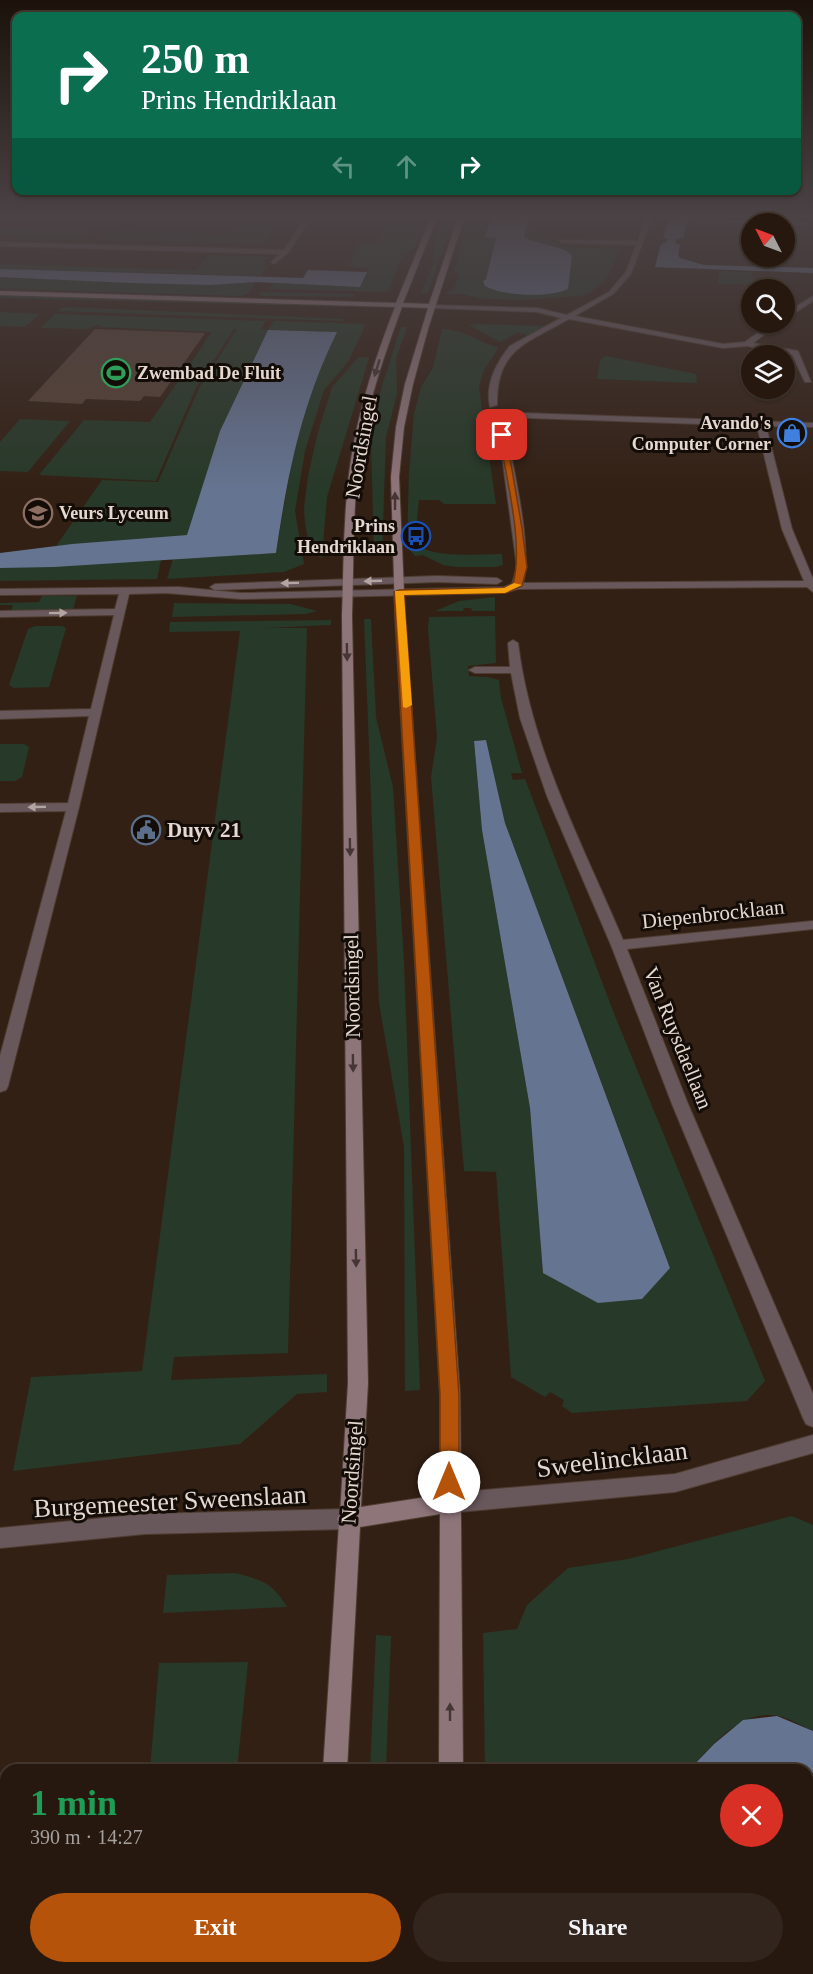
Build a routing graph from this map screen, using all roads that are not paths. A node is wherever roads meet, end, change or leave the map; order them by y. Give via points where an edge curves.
1 (315, 307) edge
2 (351, 307) edge
3 (432, 307) edge
4 (586, 307) edge
5 (398, 309) junction
6 (431, 310) junction
7 (568, 318) junction
8 (762, 333) edge
9 (747, 344) junction
10 (808, 381) dead end
11 (493, 405) dead end
12 (761, 423) junction
13 (813, 425) edge
14 (398, 586) junction
15 (517, 586) junction
16 (812, 586) edge
17 (348, 588) junction
18 (124, 590) junction
19 (0, 592) edge
20 (121, 612) junction
21 (0, 614) edge
22 (513, 643) dead end
23 (475, 670) dead end
24 (514, 670) junction
25 (96, 712) junction
26 (0, 715) edge
27 (73, 807) junction
28 (0, 808) edge
29 (813, 925) edge
30 (618, 945) junction
31 (0, 1086) edge
32 (813, 1418) edge
33 (813, 1444) edge
34 (449, 1503) junction
35 (348, 1519) junction
36 (0, 1538) edge
37 (335, 1764) edge
38 (451, 1764) edge

1 - 5 main road
2 - 5 main road
3 - 6 main road, Noordsingel
4 - 7 street
5 - 6 main road
5 -> 17 main road, Noordsingel via 376,372 357,446 351,492
6 - 7 street
14 -> 6 main road, Noordsingel via 395,477 400,427 408,384
7 - 9 street via 723,346
7 - 11 street via 513,348 502,360 495,375
8 - 9 street
9 - 10 street via 795,353
12 - 13 street
12 - 15 street via 499,414 522,567
12 - 16 street via 778,502 801,569
14 - 15 street via 505,591
14 - 17 street
14 - 34 main road, Noordsingel via 449,1383
15 - 16 street
17 - 18 street via 241,596
17 -> 35 main road, Noordsingel via 358,1383
18 - 19 street
18 - 20 street
21 -> 20 street
20 - 25 street
22 - 24 street, Van Ruysdaellaan
23 - 24 street
24 - 30 street, Van Ruysdaellaan via 549,782
25 - 26 street
25 - 27 street
27 -> 28 street
27 - 31 street
29 - 30 street, Diepenbrocklaan
30 - 32 street, Van Ruysdaellaan via 662,1060
33 - 34 street, Sweelincklaan via 675,1482
34 - 35 main road, Burgemeester Sweenslaan
38 -> 34 main road, Noordsingel
35 - 36 street, Burgemeester Sweenslaan via 145,1524
35 - 37 main road, Noordsingel

